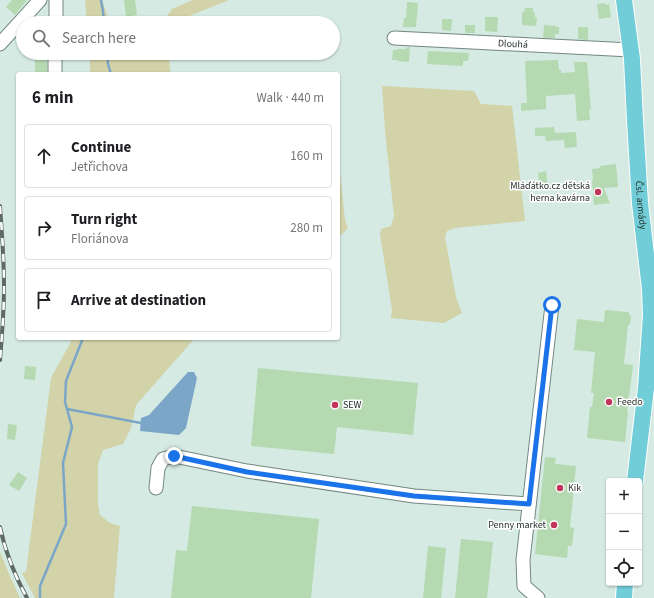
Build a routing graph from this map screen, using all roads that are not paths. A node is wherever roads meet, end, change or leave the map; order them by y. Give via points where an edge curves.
1 (40, 0) edge
2 (56, 0) edge
3 (624, 0) edge
4 (25, 16) edge
5 (56, 16) edge
6 (16, 26) edge
7 (394, 38) dead end
8 (0, 44) edge
9 (631, 50) junction
10 (55, 60) edge
11 (55, 72) edge
12 (552, 305) dead end
13 (651, 357) edge
14 (635, 478) edge
15 (156, 488) dead end
16 (529, 504) junction
17 (625, 586) edge
18 (538, 598) edge
19 (624, 598) edge

1 - 4 street
2 - 5 street
3 - 9 main road, Čsl. armády
6 - 8 street
7 - 9 street, Dlouhá
9 - 13 main road, Čsl. armády via 640,203 650,289
10 - 11 street
12 - 16 street
13 - 14 main road, Čsl. armády
15 - 16 street via 158,468 163,460 174,456 247,472 414,496
16 - 18 street via 523,560 524,586
17 - 19 main road

